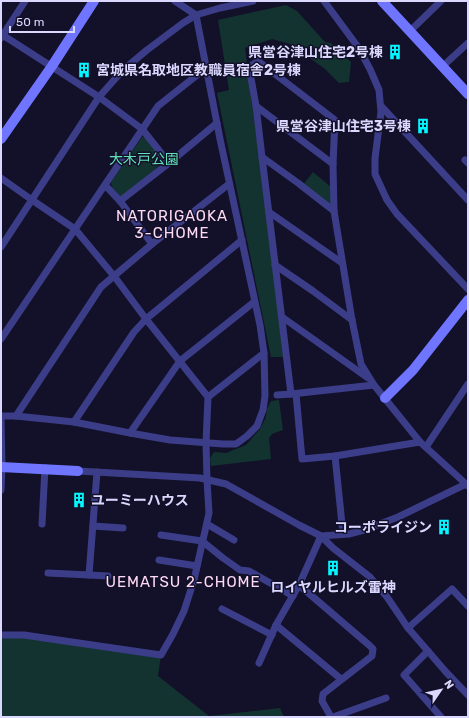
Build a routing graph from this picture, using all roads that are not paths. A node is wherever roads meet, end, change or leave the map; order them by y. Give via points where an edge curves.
1 (25, 1) edge
2 (94, 1) edge
3 (175, 1) edge
4 (253, 1) edge
5 (324, 1) edge
6 (382, 1) edge
7 (441, 1) edge
8 (196, 15) junction
9 (410, 31) junction
10 (2, 35) edge
11 (468, 43) edge
12 (52, 66) junction
13 (443, 66) junction
14 (206, 68) junction
15 (468, 94) edge
16 (99, 97) junction
17 (256, 106) junction
18 (381, 106) junction
19 (217, 123) junction
20 (142, 129) junction
21 (1, 139) edge
22 (262, 157) junction
23 (170, 163) junction
24 (333, 164) junction
25 (1, 178) edge
26 (230, 184) junction
27 (105, 185) junction
28 (32, 200) junction
29 (468, 200) edge
30 (120, 201) junction
31 (334, 211) junction
32 (269, 212) junction
33 (75, 229) junction
34 (242, 240) junction
35 (152, 244) junction
36 (1, 247) edge
37 (342, 263) junction
38 (275, 265) junction
39 (114, 276) junction
40 (468, 289) edge
41 (468, 300) edge
42 (254, 302) junction
43 (282, 317) junction
44 (146, 319) junction
45 (352, 320) junction
46 (1, 339) edge
47 (264, 353) junction
48 (180, 361) junction
49 (372, 383) junction
50 (468, 384) edge
51 (293, 394) junction
52 (277, 396) dead end
53 (208, 397) junction
54 (385, 398) junction
55 (16, 416) junction
56 (1, 417) edge
57 (74, 422) junction
58 (130, 433) junction
59 (206, 443) junction
60 (423, 445) junction
61 (335, 456) junction
62 (1, 467) edge
63 (45, 468) junction
64 (78, 470) joint
65 (97, 472) junction
66 (207, 480) junction
67 (467, 485) edge
68 (1, 490) edge
69 (42, 524) dead end
70 (207, 524) junction
71 (93, 526) junction
72 (123, 528) dead end
73 (343, 534) junction
74 (161, 535) dead end
75 (321, 536) junction
76 (234, 540) dead end
77 (202, 541) junction
78 (159, 560) dead end
79 (197, 566) junction
80 (48, 573) dead end
81 (89, 575) junction
82 (108, 576) dead end
83 (299, 585) junction
84 (293, 596) junction
85 (468, 606) edge
86 (222, 609) dead end
87 (276, 625) junction
88 (408, 628) junction
89 (1, 635) edge
90 (272, 635) junction
91 (428, 651) junction
92 (259, 663) dead end
93 (341, 679) junction
94 (468, 695) edge
95 (386, 698) dead end
96 (332, 717) edge
97 (442, 717) edge

1 - 10 street
2 - 12 street
3 - 8 street
4 - 8 street
5 - 18 street via 358,47 379,90
6 - 9 street
7 - 9 street
8 - 14 street
8 - 16 street via 146,50 123,70
9 - 13 street
10 - 12 street
11 - 13 street
12 - 16 street
12 - 21 street
13 - 15 street
14 - 19 street
14 - 20 street via 158,106
16 - 20 street
16 - 28 street
17 - 22 street
17 - 24 street
17 - 24 street via 249,67 258,61 335,120
18 - 29 street
18 - 40 street via 375,158 375,174 380,187 397,214
19 - 23 street
19 - 26 street
20 - 23 street
20 - 27 street
22 - 31 street
22 - 32 street
23 - 30 street
24 - 31 street
25 - 28 street
26 - 34 street
26 - 35 street
27 - 30 street
27 - 33 street
28 - 33 street
28 - 36 street
30 - 35 street
31 - 37 street
32 - 37 street
32 - 38 street
33 - 39 street
33 - 46 street
34 - 42 street
34 - 44 street
35 - 39 street
37 - 45 street
38 - 43 street
38 - 45 street
39 - 44 street
39 - 55 street via 101,287
41 - 54 street via 413,370
42 - 47 street
42 - 48 street
43 - 49 street
43 - 51 street
44 - 48 street
44 - 57 street via 134,332
45 - 49 street via 362,364
47 - 53 street
47 - 59 street via 265,396 257,426 236,444
48 - 53 street
48 - 58 street
49 - 51 street
49 - 54 street
50 - 60 street
51 - 52 street
51 - 61 street via 302,460
53 - 59 street
54 - 60 street
55 - 56 street
55 - 57 street
56 - 62 street
57 - 58 street
58 - 59 street
59 - 66 street
60 - 61 street
60 - 67 street
61 - 73 street
62 - 63 street
62 - 68 street
63 - 64 street
63 - 69 street
64 - 65 street
65 - 66 street
65 - 71 street
66 - 70 street
66 - 75 street via 226,484
67 - 73 street via 398,517 364,530
70 - 76 street
70 - 77 street
71 - 72 street
71 - 81 street
73 - 75 street
74 - 77 street
75 - 83 street
75 - 88 street via 370,576
77 - 79 street
77 - 84 street via 240,570 249,571
78 - 79 street
79 - 89 street via 184,611 161,655 24,635
80 - 81 street
81 - 82 street
83 - 84 street
83 - 93 street via 373,649 372,656
84 - 87 street
85 - 88 street via 452,588
86 - 90 street
87 - 90 street
87 - 93 street
88 - 91 street
90 - 92 street
91 - 94 street
91 - 97 street via 404,675
93 - 96 street via 323,694 322,702
95 - 96 street

